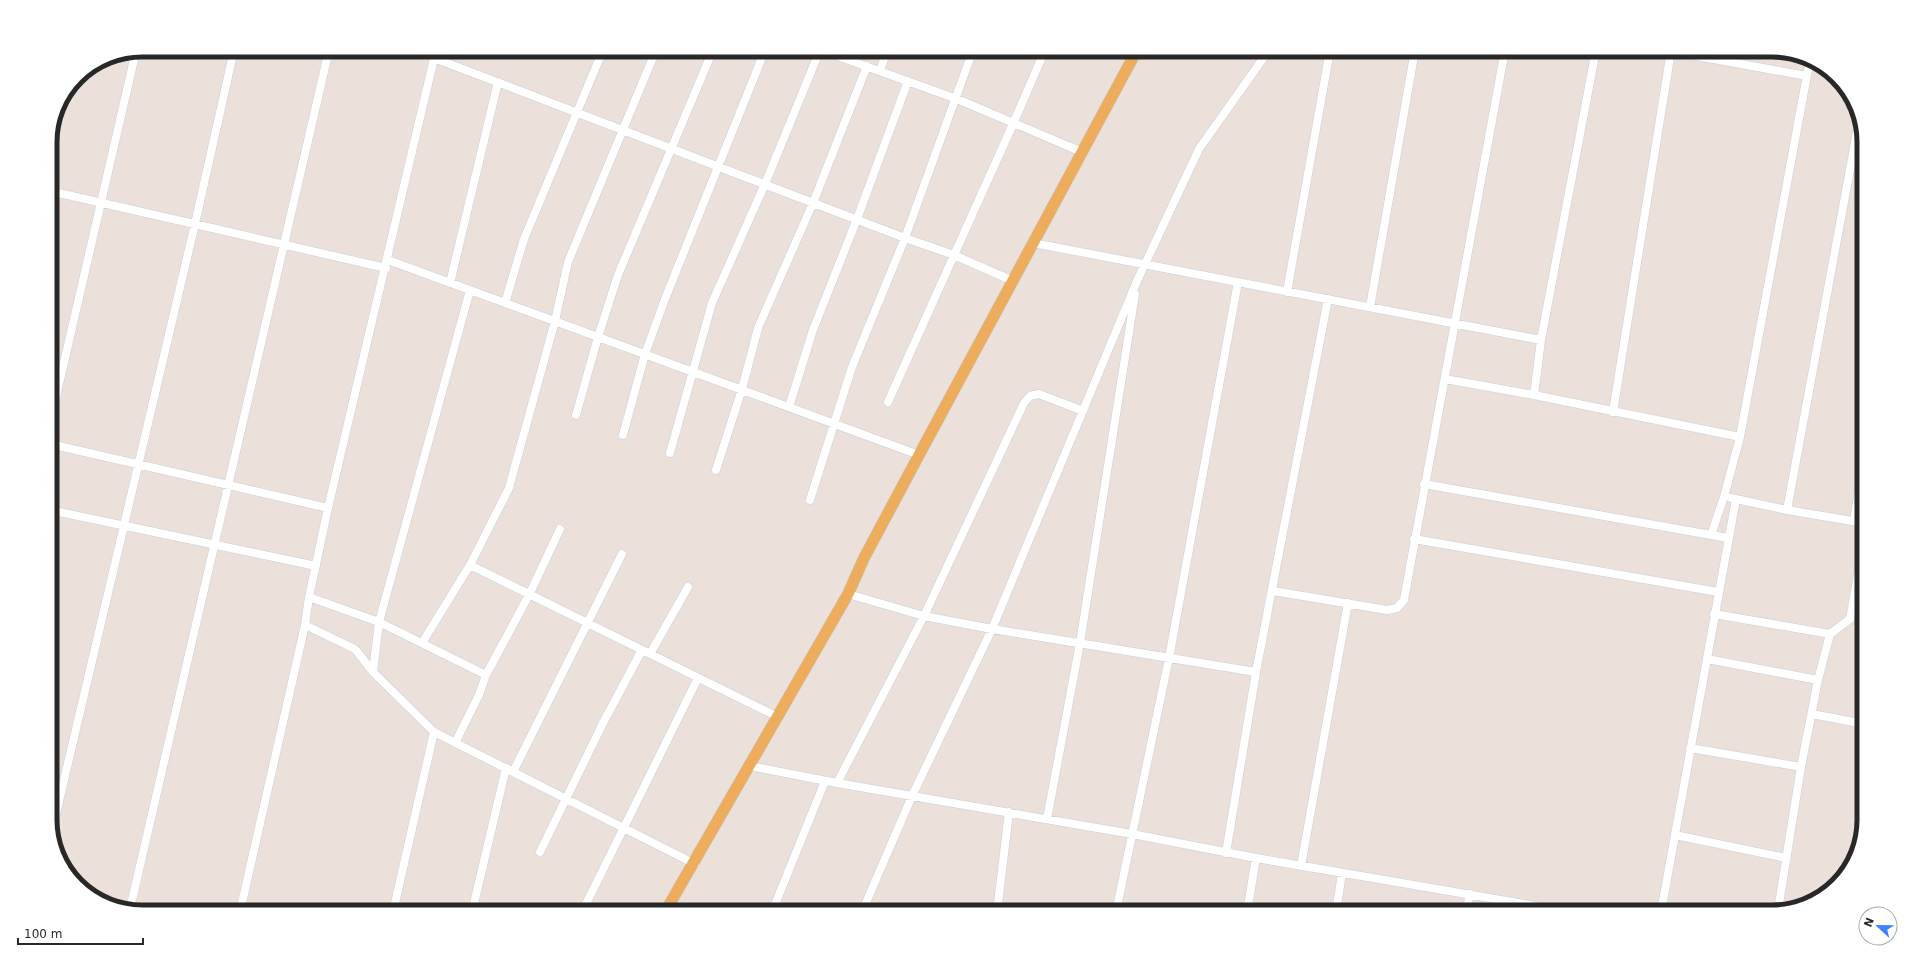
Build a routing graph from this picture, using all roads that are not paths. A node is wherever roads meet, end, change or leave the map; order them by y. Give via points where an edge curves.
1 (135, 57) edge
2 (232, 57) edge
3 (327, 57) edge
4 (434, 57) edge
5 (442, 57) edge
6 (600, 57) edge
7 (653, 57) edge
8 (710, 57) edge
9 (762, 57) edge
10 (817, 57) edge
11 (841, 57) edge
12 (885, 57) edge
13 (971, 57) edge
14 (1042, 57) edge
15 (1133, 57) edge
16 (1264, 57) edge
17 (1329, 57) edge
18 (1415, 57) edge
19 (1504, 57) edge
20 (1595, 57) edge
21 (1667, 57) edge
22 (1701, 57) edge
23 (1712, 59) joint
24 (1809, 65) edge
25 (867, 66) junction
26 (880, 71) junction
27 (1807, 76) junction
28 (908, 81) junction
29 (498, 82) junction
30 (957, 98) junction
31 (577, 112) junction
32 (1013, 124) junction
33 (622, 130) junction
34 (1857, 133) edge
35 (671, 148) junction
36 (1082, 152) junction
37 (718, 166) junction
38 (765, 184) junction
39 (57, 192) edge
40 (100, 202) junction
41 (813, 203) junction
42 (857, 220) junction
43 (194, 224) junction
44 (905, 238) junction
45 (1033, 243) junction
46 (285, 245) junction
47 (954, 254) junction
48 (387, 264) junction
49 (1144, 264) junction
50 (1013, 280) junction
51 (1137, 281) junction
52 (450, 282) junction
53 (1238, 282) junction
54 (470, 290) junction
55 (1287, 292) junction
56 (1328, 299) junction
57 (505, 303) junction
58 (1370, 308) junction
59 (555, 321) junction
60 (1455, 324) junction
61 (598, 337) junction
62 (1541, 340) junction
63 (645, 354) junction
64 (693, 372) junction
65 (1445, 379) junction
66 (742, 389) junction
67 (57, 392) edge
68 (1534, 395) junction
69 (888, 402) dead end
70 (790, 407) junction
71 (1083, 412) junction
72 (1613, 412) junction
73 (576, 415) dead end
74 (833, 423) junction
75 (623, 435) dead end
76 (1740, 437) junction
77 (57, 446) edge
78 (670, 453) dead end
79 (919, 455) junction
80 (138, 464) junction
81 (716, 470) dead end
82 (1424, 484) junction
83 (229, 485) junction
84 (1724, 497) junction
85 (1736, 499) junction
86 (810, 500) dead end
87 (1857, 503) edge
88 (328, 508) junction
89 (1787, 510) junction
90 (57, 511) edge
91 (1854, 521) junction
92 (1857, 522) edge
93 (123, 525) junction
94 (560, 529) dead end
95 (1711, 535) junction
96 (1728, 538) junction
97 (1414, 539) junction
98 (216, 545) junction
99 (622, 554) dead end
100 (470, 565) junction
101 (316, 566) junction
102 (1857, 580) edge
103 (688, 587) dead end
104 (1273, 591) junction
105 (1718, 592) junction
106 (530, 594) junction
107 (848, 594) junction
108 (309, 597) junction
109 (1348, 603) junction
110 (1714, 614) junction
111 (924, 616) junction
112 (380, 622) junction
113 (587, 623) junction
114 (305, 625) junction
115 (992, 629) junction
116 (1830, 634) junction
117 (422, 643) junction
118 (1080, 644) junction
119 (642, 650) junction
120 (650, 654) junction
121 (1169, 658) junction
122 (1707, 658) junction
123 (372, 672) junction
124 (1256, 672) junction
125 (486, 675) junction
126 (698, 678) junction
127 (1818, 680) junction
128 (1812, 714) junction
129 (778, 717) junction
130 (1857, 723) edge
131 (434, 732) junction
132 (455, 743) junction
133 (1690, 748) junction
134 (750, 766) junction
135 (1801, 767) junction
136 (509, 770) junction
137 (825, 781) junction
138 (837, 783) junction
139 (912, 796) junction
140 (566, 799) junction
141 (57, 809) edge
142 (1009, 812) junction
143 (1047, 819) junction
144 (624, 828) junction
145 (1132, 834) junction
146 (1675, 835) junction
147 (540, 852) dead end
148 (1226, 853) junction
149 (1256, 858) junction
150 (1786, 858) junction
151 (694, 864) junction
152 (1301, 866) junction
153 (1342, 873) junction
154 (1470, 894) junction
155 (131, 904) edge
156 (1779, 904) edge
157 (242, 905) edge
158 (395, 905) edge
159 (474, 905) edge
160 (586, 905) edge
161 (669, 905) edge
162 (775, 905) edge
163 (865, 905) edge
164 (998, 905) edge
165 (1117, 905) edge
166 (1248, 905) edge
167 (1337, 905) edge
168 (1468, 905) edge
169 (1530, 905) edge
170 (1662, 905) edge

1 - 40 street
2 - 43 street
3 - 46 street
4 - 48 street
5 - 29 street
6 - 31 street
7 - 33 street
8 - 35 street
9 - 37 street
10 - 38 street
11 - 25 street
12 - 26 street
13 - 30 street
14 - 32 street
15 - 36 main road
16 - 49 street via 1199,149
17 - 55 street
18 - 58 street
19 - 60 street
20 - 62 street
21 - 72 street
22 - 23 street
23 - 27 street
24 - 27 street
25 - 26 street
25 - 41 street
26 - 28 street
27 - 76 street
28 - 30 street
28 - 42 street
29 - 31 street
29 - 52 street
30 - 32 street
30 - 44 street
31 - 33 street
31 - 57 street via 524,239
32 - 36 street
32 - 47 street
33 - 35 street
33 - 59 street via 568,262
34 - 89 street
35 - 37 street
35 - 61 street via 618,275
36 - 45 main road
37 - 38 street
37 - 63 street
38 - 41 street
38 - 64 street via 712,303
39 - 40 street
40 - 43 street
40 - 67 street
41 - 42 street
41 - 66 street via 758,328
42 - 44 street
42 - 70 street via 813,330
43 - 46 street
43 - 80 street
44 - 47 street
44 - 74 street via 852,367
45 - 49 street
45 - 50 main road
46 - 48 street
46 - 83 street
47 - 50 street
47 - 69 street
48 - 52 street
48 - 88 street
49 - 51 street
49 - 53 street
50 - 79 main road
51 - 71 street
51 - 118 street
52 - 54 street
53 - 55 street
53 - 121 street
54 - 57 street
54 - 112 street
55 - 56 street
56 - 58 street
56 - 104 street
57 - 59 street
58 - 60 street
59 - 61 street
59 - 100 street via 509,488
60 - 62 street
60 - 65 street
61 - 63 street
61 - 73 street
62 - 68 street
63 - 64 street
63 - 75 street
64 - 66 street
64 - 78 street
65 - 68 street
65 - 82 street
66 - 70 street
66 - 81 street
68 - 72 street
70 - 74 street
71 - 111 street via 1039,394 1030,396 1024,403
71 - 115 street
72 - 76 street
74 - 79 street
74 - 86 street
76 - 84 street
77 - 80 street
79 - 107 main road via 864,558
80 - 83 street
80 - 93 street
82 - 95 street
82 - 97 street
83 - 88 street
83 - 98 street
84 - 85 street
84 - 95 street
85 - 89 street
85 - 96 street
87 - 91 street
88 - 101 street
89 - 91 street
90 - 93 street
91 - 92 street
93 - 98 street
93 - 141 street
94 - 106 street
95 - 96 street
96 - 105 street
97 - 105 street
97 - 109 street via 1404,600 1397,608 1388,610
98 - 101 street
98 - 155 street
99 - 113 street
100 - 106 street
100 - 117 street
101 - 108 street
102 - 116 street via 1850,619
103 - 120 street
104 - 109 street
104 - 124 street
105 - 110 street
106 - 113 street
106 - 125 street
107 - 111 street
107 - 129 main road
108 - 112 street
108 - 114 street
109 - 152 street
110 - 116 street
110 - 122 street
111 - 115 street
111 - 138 street
112 - 117 street
112 - 123 street
113 - 119 street
113 - 136 street
114 - 123 street via 355,649
114 - 157 street
115 - 118 street
115 - 139 street
116 - 127 street
117 - 125 street
118 - 121 street
118 - 143 street
119 - 120 street
119 - 140 street
120 - 126 street
121 - 124 street
121 - 145 street
122 - 127 street
122 - 133 street
123 - 131 street
124 - 148 street
125 - 132 street
126 - 129 street
126 - 144 street
127 - 128 street
128 - 130 street
128 - 135 street
129 - 134 main road
131 - 132 street
131 - 158 street
132 - 136 street
133 - 135 street
133 - 146 street
134 - 137 street
134 - 151 main road
135 - 150 street
136 - 140 street
136 - 159 street
137 - 138 street
137 - 162 street
138 - 139 street
139 - 142 street
139 - 163 street
140 - 144 street
140 - 147 street
142 - 143 street
142 - 164 street
143 - 145 street
144 - 151 street
144 - 160 street
145 - 148 street
145 - 165 street
146 - 150 street
146 - 170 street
148 - 149 street
149 - 152 street
149 - 166 street
150 - 156 street
151 - 161 main road
152 - 153 street
153 - 154 street
153 - 167 street
154 - 168 street
154 - 169 street

